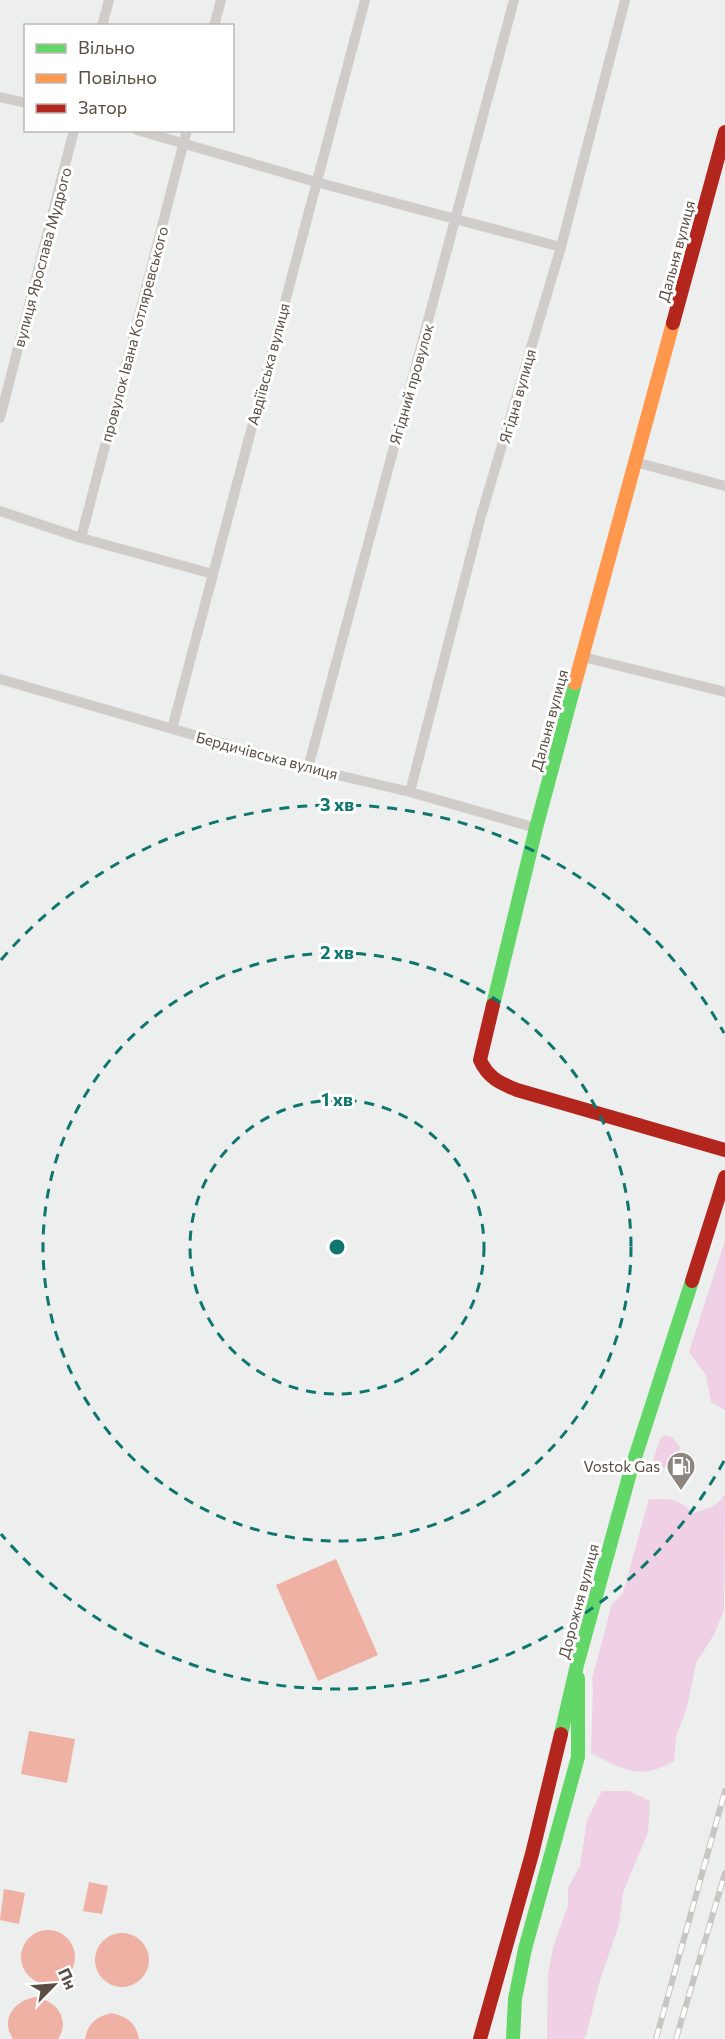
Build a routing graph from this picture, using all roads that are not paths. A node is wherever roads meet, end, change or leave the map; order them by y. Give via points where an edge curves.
1 (109, 0) edge
2 (220, 0) edge
3 (365, 0) edge
4 (514, 0) edge
5 (625, 0) edge
6 (103, 24) edge
7 (214, 24) edge
8 (0, 97) edge
9 (24, 103) edge
10 (73, 132) edge
11 (143, 132) edge
12 (187, 132) edge
13 (725, 132) edge
14 (184, 145) junction
15 (316, 182) junction
16 (457, 219) junction
17 (561, 247) junction
18 (0, 418) edge
19 (635, 462) junction
20 (725, 486) edge
21 (0, 511) edge
22 (81, 538) junction
23 (213, 574) junction
24 (583, 657) junction
25 (0, 679) edge
26 (725, 692) edge
27 (172, 729) junction
28 (308, 768) junction
29 (410, 792) junction
30 (536, 828) junction
31 (725, 1150) edge
32 (725, 1177) edge
33 (578, 1665) junction
34 (480, 2039) edge
35 (513, 2039) edge

1 - 6 street
2 - 7 street
3 - 15 street, Авдіївська вулиця
4 - 16 street, Ягідний провулок
5 - 17 street, Ягідна вулиця
8 - 9 street
10 - 18 street, вулиця Ярослава Мудрого
11 - 14 street
12 - 14 street, провулок Івана Котляревського
13 - 19 main road, Дальня вулиця
14 - 15 street
14 - 22 street, провулок Івана Котляревського
15 - 16 street
15 - 23 street, Авдіївська вулиця
16 - 17 street
16 - 28 street, Ягідний провулок
17 - 29 street, Ягідна вулиця via 481,516
19 - 20 street
19 - 24 main road, Дальня вулиця
21 - 22 street
22 - 23 street
23 - 27 street, Авдіївська вулиця
24 - 26 street
24 - 30 main road, Дальня вулиця
25 - 27 street, Бердичівська вулиця
27 - 28 street, Бердичівська вулиця
28 - 29 street, Бердичівська вулиця
29 - 30 street, Бердичівська вулиця
30 - 31 main road, Дальня вулиця via 480,1060 483,1070 490,1078 517,1090
32 - 33 main road, Дорожня вулиця via 630,1473
33 - 34 main road, Дорожня вулиця via 532,1854
33 - 35 main road via 578,1757 525,1948 515,1999

